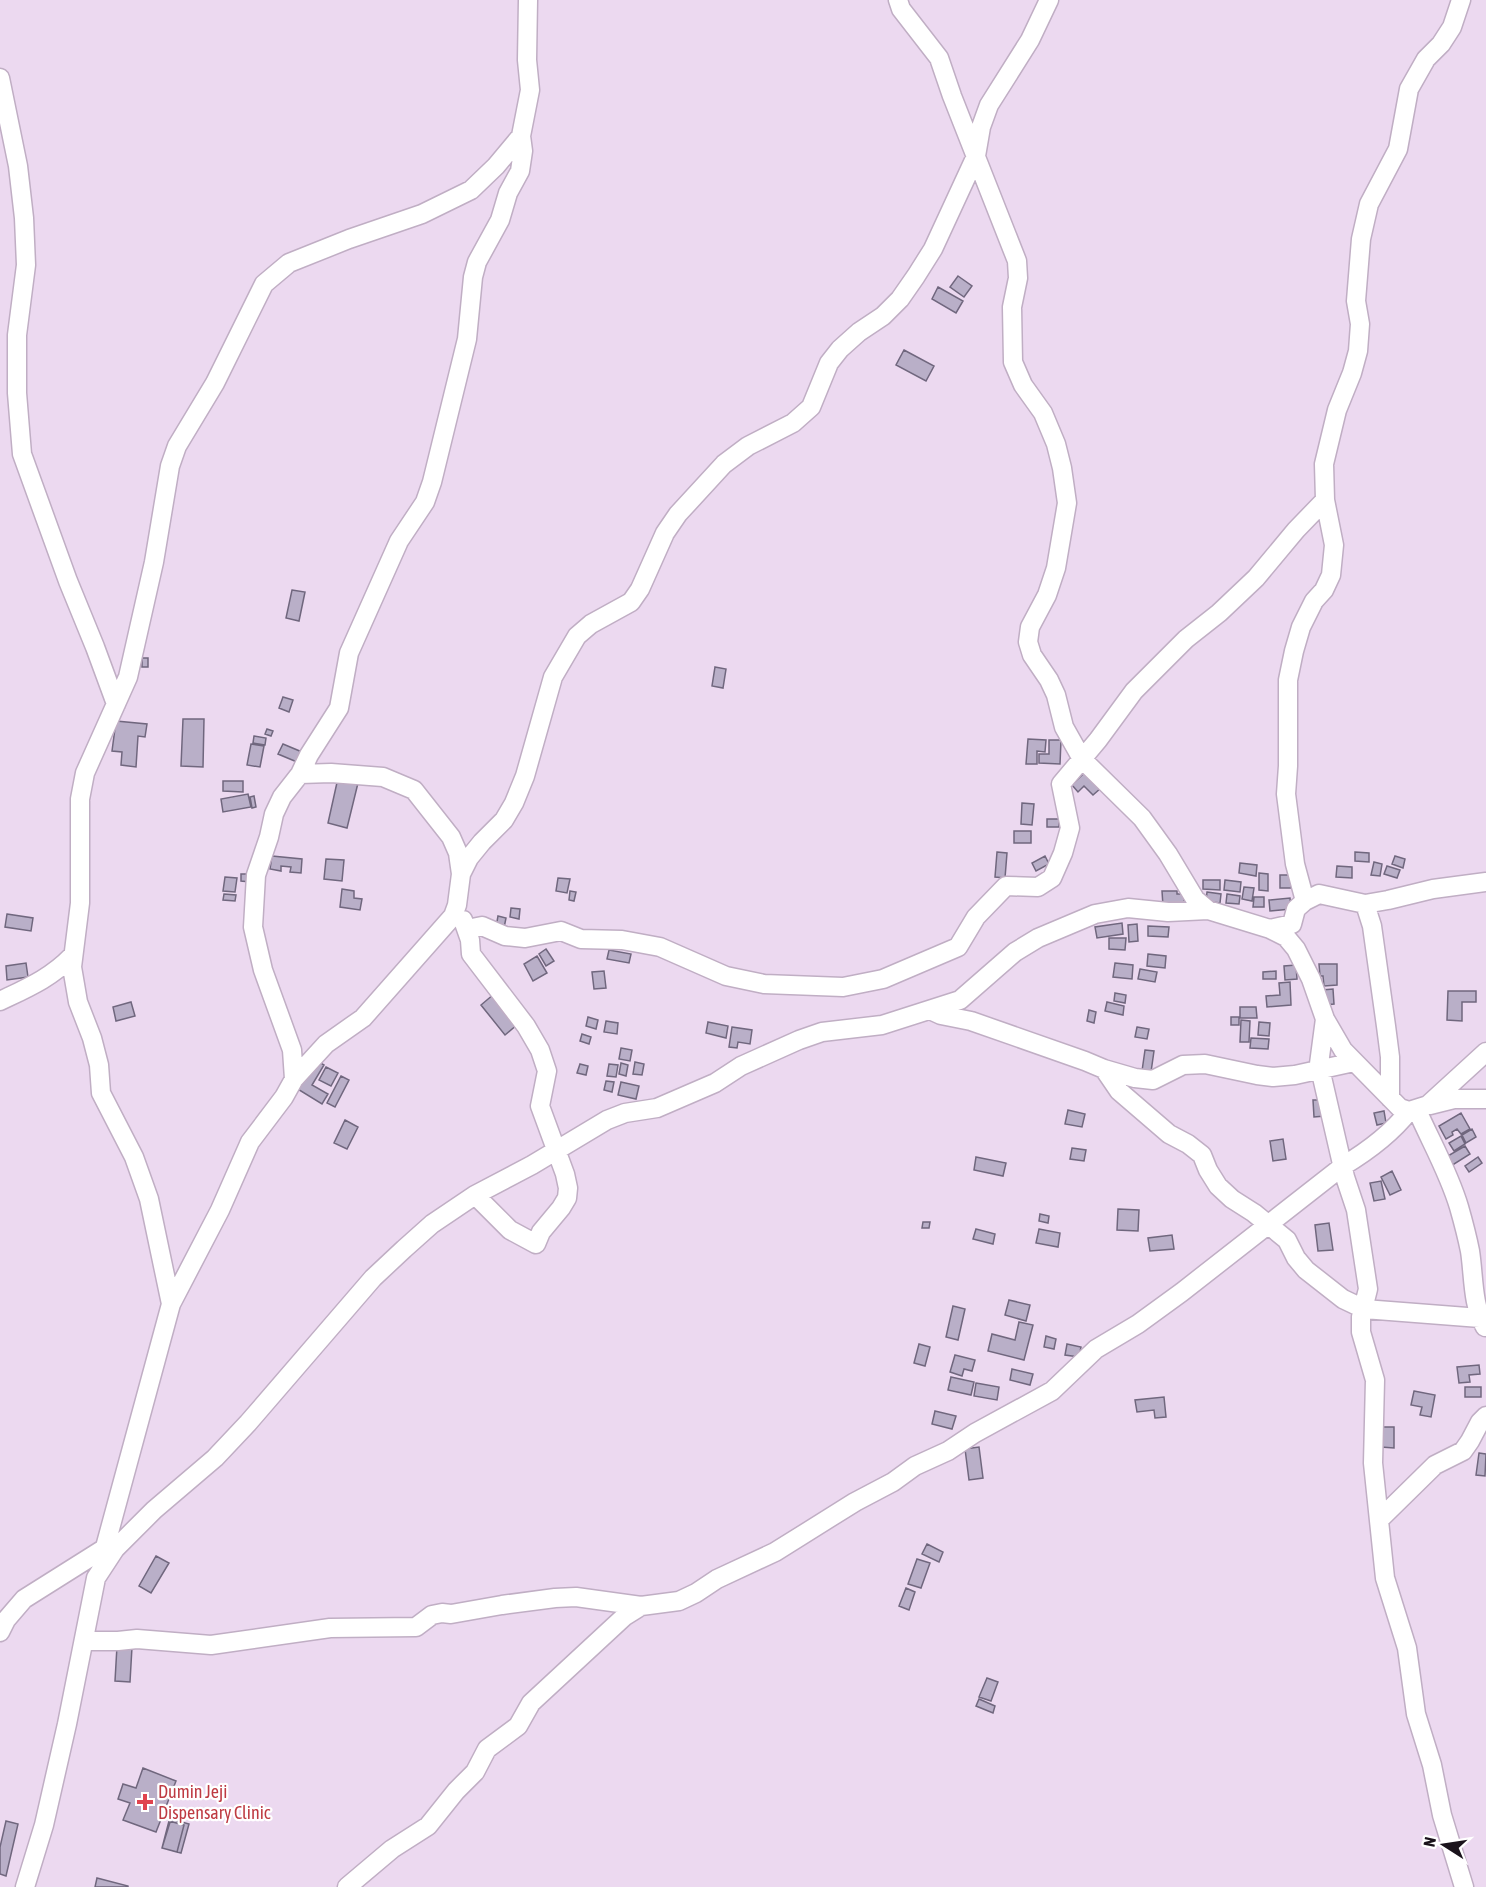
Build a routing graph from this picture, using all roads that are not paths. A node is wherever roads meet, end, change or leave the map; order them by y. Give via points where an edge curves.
1 (528, 0) edge
2 (897, 0) edge
3 (1049, 0) edge
4 (1461, 0) edge
5 (0, 78) edge
6 (521, 136) junction
7 (976, 156) junction
8 (1325, 500) junction
9 (116, 704) junction
10 (1082, 759) junction
11 (300, 774) junction
12 (461, 874) junction
13 (1486, 882) edge
14 (1305, 901) junction
15 (1365, 904) junction
16 (1208, 910) junction
17 (453, 916) junction
18 (467, 929) junction
19 (1270, 929) junction
20 (72, 956) junction
21 (0, 1001) edge
22 (930, 1010) junction
23 (1325, 1019) junction
24 (1486, 1052) edge
25 (1354, 1062) junction
26 (1104, 1069) junction
27 (1320, 1069) junction
28 (294, 1079) junction
29 (1390, 1098) junction
30 (1486, 1099) edge
31 (1418, 1109) junction
32 (556, 1152) junction
33 (1343, 1166) junction
34 (475, 1195) junction
35 (1269, 1226) junction
36 (171, 1304) junction
37 (1364, 1309) junction
38 (1483, 1324) edge
39 (1486, 1416) edge
40 (1380, 1519) junction
41 (105, 1548) junction
42 (96, 1578) junction
43 (641, 1606) junction
44 (0, 1632) edge
45 (84, 1641) junction
46 (25, 1887) edge
47 (347, 1887) edge
48 (1464, 1887) edge

1 - 6 street via 530,90
2 - 7 street via 939,58
3 - 7 street via 1030,40 989,105
4 - 8 street via 1452,27 1426,59 1409,89 1398,149 1369,204 1360,239 1357,279 1358,351 1329,439 1324,464
5 - 9 street via 24,218 26,265 17,335 22,454
6 - 9 street via 471,190 422,214 289,263 264,284 215,384 177,446 128,677
6 - 11 street via 520,171 473,277 467,339 425,502 399,541 349,653 339,708
7 - 10 street via 1017,261 1012,307 1013,362 1056,444 1066,503 1056,568 1030,627 1028,642 1056,695 1064,726
7 - 12 street via 933,249 916,276 883,316 840,349 829,363 811,407 793,423 748,446 724,464 665,533 631,602 577,636 553,677 514,803 504,820 469,858
8 - 10 street via 1256,578 1134,691
8 - 14 street via 1334,545 1331,575 1301,627 1288,681 1287,804 1295,864
9 - 20 street via 85,773 80,799 80,903
10 - 16 street via 1142,818 1195,899
10 - 18 street via 1061,784 1070,828 1052,878 1038,887 1006,886 976,917 958,947 883,979 833,987 764,984 726,976 660,947 622,940 581,939 561,931 525,938 505,936 482,926
11 - 12 street via 331,772 383,777 414,790 451,837 459,853
11 - 28 street via 274,814 256,875 253,927 263,970 292,1050
12 - 17 street
13 - 15 street
14 - 15 street via 1319,894
14 - 19 street via 1296,909 1292,924
15 - 29 street via 1372,926 1390,1057
16 - 19 street
16 - 22 street via 1128,908 1095,914 1038,938 1015,952 960,1000
17 - 18 street via 463,920
17 - 28 street via 363,1018 326,1044
18 - 32 street via 471,954 540,1050 547,1071 540,1106
19 - 23 street via 1286,937 1296,949
20 - 21 street via 44,980
20 - 36 street via 78,1002 99,1065 101,1093 134,1157 149,1199
22 - 26 street
22 - 32 street via 882,1025 822,1032 799,1040 657,1108 607,1119
23 - 25 street
23 - 27 street
24 - 31 street
25 - 27 street
25 - 29 street
26 - 27 street via 1153,1080 1183,1065 1205,1064 1273,1077
26 - 35 street via 1119,1091 1169,1134 1202,1155 1218,1186
27 - 33 street
28 - 36 street via 250,1142
29 - 31 street via 1400,1108
30 - 31 street via 1454,1099
31 - 33 street
31 - 38 street via 1458,1205
32 - 34 street
32 - 34 street via 565,1174 567,1198 536,1244 510,1230
33 - 35 street
33 - 37 street via 1356,1210 1368,1289
34 - 42 street via 432,1224 373,1278 248,1423 215,1458 138,1524
35 - 37 street via 1287,1240 1306,1270 1343,1299
35 - 43 street via 1138,1324 1096,1349 1052,1391 915,1466 775,1552 679,1601
36 - 41 street
37 - 38 street
37 - 40 street via 1361,1332 1375,1380 1373,1463
39 - 40 street via 1462,1451 1435,1465
40 - 48 street via 1385,1578 1407,1648 1416,1714
41 - 42 street
41 - 44 street via 24,1599
42 - 45 street
43 - 45 street via 585,1598 555,1599 432,1615 416,1627 330,1628 211,1645 137,1639
43 - 47 street via 617,1623 531,1703 518,1726 487,1749 475,1772 428,1826 392,1849
45 - 46 street via 44,1825

